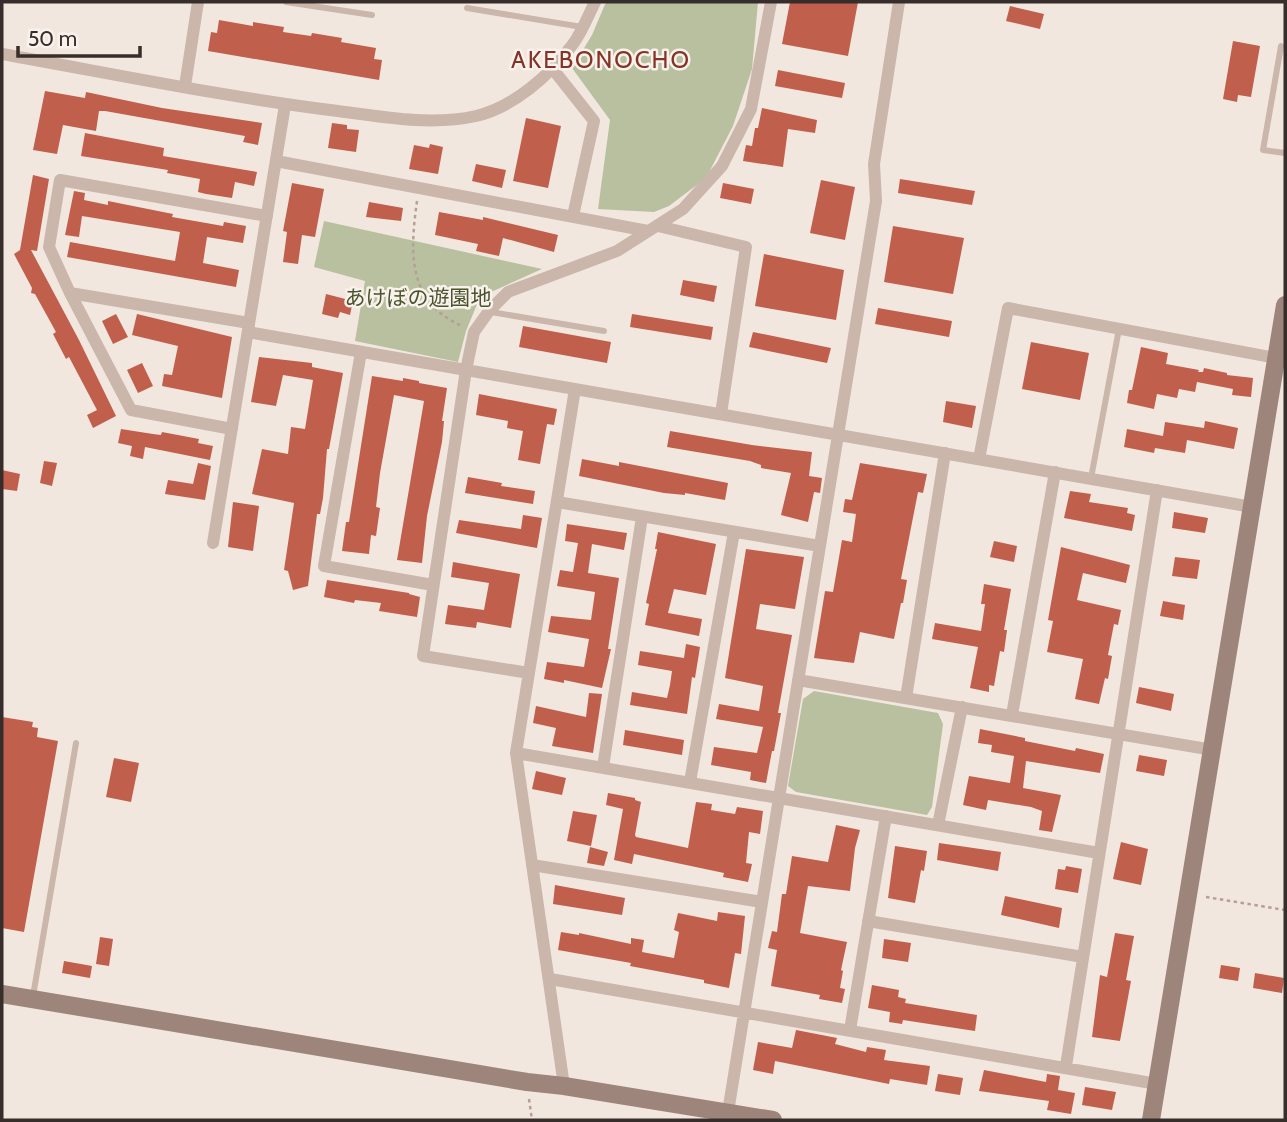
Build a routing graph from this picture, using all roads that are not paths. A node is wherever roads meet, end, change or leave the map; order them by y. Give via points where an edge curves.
1 (198, 2) edge
2 (286, 2) edge
3 (595, 2) edge
4 (771, 2) edge
5 (899, 2) edge
6 (467, 8) dead end
7 (372, 15) dead end
8 (582, 27) junction
9 (1281, 46) dead end
10 (2, 54) edge
11 (552, 68) junction
12 (185, 86) junction
13 (285, 104) junction
14 (1285, 153) edge
15 (276, 161) junction
16 (267, 216) junction
17 (573, 216) junction
18 (653, 229) junction
19 (70, 293) junction
20 (1285, 305) edge
21 (489, 311) junction
22 (248, 327) junction
23 (1119, 329) junction
24 (604, 331) dead end
25 (361, 352) junction
26 (1276, 358) junction
27 (466, 370) junction
28 (575, 389) junction
29 (721, 414) junction
30 (232, 429) junction
31 (838, 435) junction
32 (945, 453) junction
33 (979, 459) junction
34 (1055, 472) junction
35 (1091, 479) junction
36 (1157, 490) junction
37 (556, 502) junction
38 (1252, 507) junction
39 (642, 517) junction
40 (734, 532) junction
41 (213, 543) dead end
42 (820, 547) junction
43 (433, 585) junction
44 (529, 673) junction
45 (798, 680) junction
46 (906, 698) junction
47 (962, 707) junction
48 (1012, 715) junction
49 (1118, 734) junction
50 (76, 743) dead end
51 (1213, 750) junction
52 (516, 753) junction
53 (603, 767) junction
54 (690, 782) junction
55 (779, 797) junction
56 (886, 816) junction
57 (938, 825) junction
58 (1099, 853) junction
59 (532, 865) junction
60 (762, 902) junction
61 (869, 921) junction
62 (1083, 957) junction
63 (550, 979) junction
64 (2, 994) edge
65 (33, 999) junction
66 (743, 1012) junction
67 (850, 1030) junction
68 (1066, 1066) junction
69 (1157, 1084) junction
70 (564, 1086) junction
71 (727, 1112) junction
72 (773, 1120) edge
73 (1151, 1120) edge

1 - 12 street
2 - 7 lane
3 - 8 street
4 - 18 street via 751,109 728,155 691,201
5 - 31 street via 874,164 876,201
6 - 8 lane
8 - 11 street
9 - 14 lane via 1263,150
10 - 12 street
11 - 13 street via 512,100 477,116 407,120
11 - 17 street via 594,121
12 - 13 street
13 - 15 street
15 - 16 street
15 - 17 street
16 - 19 street via 60,180 49,247
16 - 22 street
17 - 18 street
18 - 21 street via 617,251 508,292
18 - 29 street via 746,247
19 - 22 street
19 - 30 street via 131,410
20 - 26 street
21 - 24 lane
21 - 27 street via 474,332
22 - 25 street
22 - 30 street
23 - 26 street
23 - 33 street via 1008,309
23 - 35 lane
25 - 27 street
25 - 43 street via 324,566
26 - 38 street
27 - 28 street
27 - 43 street
28 - 29 street
28 - 37 street
29 - 31 street
30 - 41 street
31 - 32 street
31 - 42 street
32 - 33 street
32 - 46 street
33 - 34 street
34 - 35 street
34 - 48 street
35 - 36 street
36 - 38 street
36 - 49 street
37 - 39 street
37 - 44 street
38 - 51 street
39 - 40 street
39 - 53 street
40 - 42 street
40 - 54 street
42 - 45 street
43 - 44 street via 423,656
44 - 52 street
45 - 46 street
45 - 55 street
46 - 47 street
47 - 48 street
47 - 57 street
48 - 49 street
49 - 51 street
49 - 58 street
50 - 65 lane
51 - 69 street
52 - 53 street
52 - 59 street
53 - 54 street
54 - 55 street
55 - 56 street
55 - 60 street
56 - 57 street
56 - 61 street
57 - 58 street
58 - 62 street
59 - 60 street
59 - 63 street
60 - 66 street
61 - 62 street
61 - 67 street
62 - 68 street
63 - 66 street
63 - 70 street
64 - 65 street
65 - 70 street
66 - 67 street
66 - 71 street
67 - 68 street
68 - 69 street
69 - 73 street
70 - 71 street
71 - 72 street

